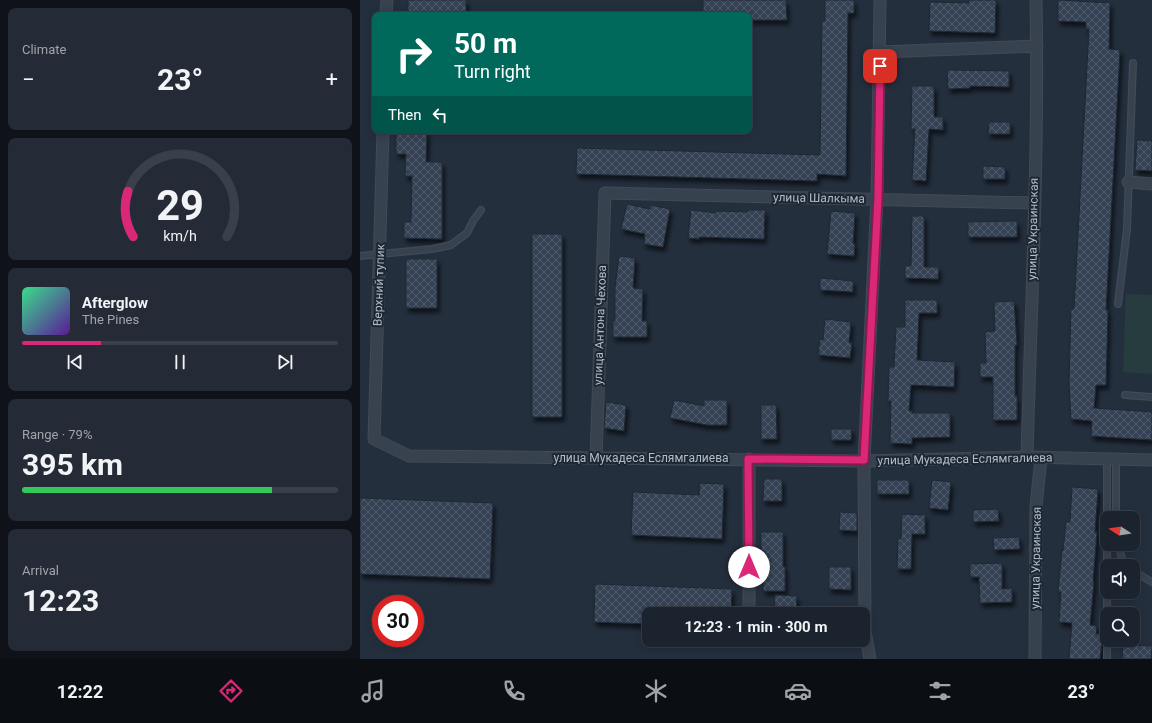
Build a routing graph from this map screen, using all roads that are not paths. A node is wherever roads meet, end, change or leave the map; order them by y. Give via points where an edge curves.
1 (387, 0) edge
2 (880, 0) edge
3 (1036, 0) edge
4 (386, 12) edge
5 (1037, 46) junction
6 (880, 52) junction
7 (1133, 63) dead end
8 (383, 134) edge
9 (1128, 182) junction
10 (1152, 184) edge
11 (605, 193) joint
12 (878, 199) junction
13 (1034, 203) junction
14 (481, 210) dead end
15 (380, 254) junction
16 (360, 256) edge
17 (1118, 304) dead end
18 (1126, 395) dead end
19 (1152, 397) edge
20 (374, 439) joint
21 (1027, 457) junction
22 (596, 458) junction
23 (1041, 458) junction
24 (748, 459) junction
25 (1112, 459) junction
26 (864, 460) junction
27 (1152, 460) edge
28 (1108, 511) edge
29 (1116, 511) edge
30 (1140, 575) edge
31 (1152, 582) edge
32 (1107, 599) edge
33 (750, 607) edge
34 (864, 607) edge
35 (867, 647) edge
36 (870, 659) edge
37 (1035, 659) edge
38 (1107, 659) edge

1 - 4 street
2 - 6 street
3 - 5 street, улица Украинская
5 - 6 street
5 - 13 street, улица Украинская
6 - 12 street
7 - 9 lane
8 - 15 street, Верхний тупик
9 - 10 street
9 - 17 lane via 1127,229
11 - 12 street, улица Шалкыма
11 - 22 street, улица Антона Чехова
12 - 13 street, улица Шалкыма
12 - 26 street
13 - 21 street, улица Украинская
14 - 15 lane via 467,233 451,245
15 - 16 lane
15 - 20 street, Верхний тупик
18 - 19 lane
20 - 22 street, улица Мукадеса Еслямгалиева via 409,456
21 - 23 street, улица Мукадеса Еслямгалиева
21 - 26 street, улица Мукадеса Еслямгалиева
22 - 24 street, улица Мукадеса Еслямгалиева
23 - 25 street, улица Мукадеса Еслямгалиева
23 - 37 street, улица Украинская via 1036,506
24 - 26 street, улица Мукадеса Еслямгалиева
24 - 33 street
25 - 27 street, улица Мукадеса Еслямгалиева
25 - 28 lane
25 - 29 lane
26 - 34 street
30 - 31 lane
32 - 38 lane
35 - 36 street

